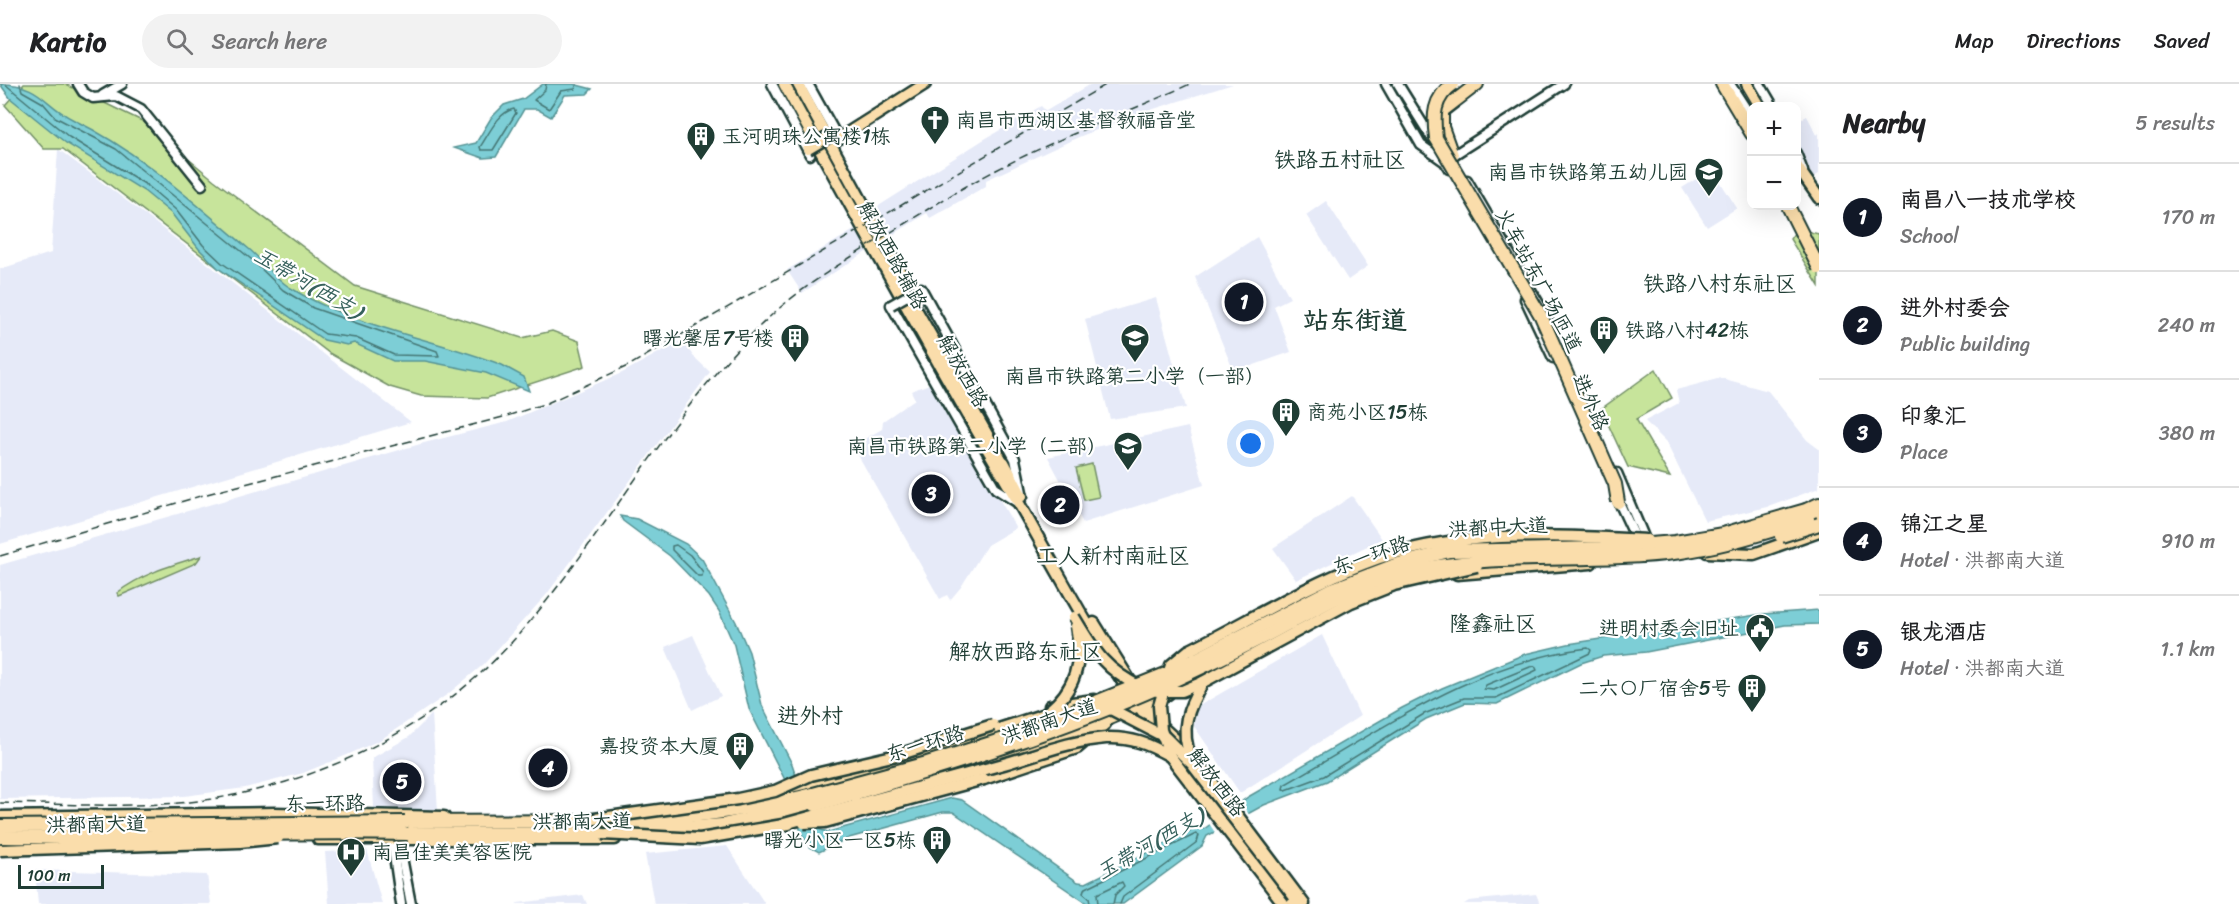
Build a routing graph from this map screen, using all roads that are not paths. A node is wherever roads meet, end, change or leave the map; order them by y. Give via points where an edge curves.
1 (78, 84) edge
2 (122, 84) edge
3 (772, 84) edge
4 (778, 84) edge
5 (784, 84) edge
6 (792, 84) edge
7 (798, 84) edge
8 (808, 84) edge
9 (914, 84) edge
10 (925, 84) edge
11 (1386, 84) edge
12 (1398, 84) edge
13 (1453, 84) edge
14 (1477, 84) edge
15 (1564, 84) edge
16 (1722, 84) edge
17 (1730, 84) edge
18 (1740, 84) edge
19 (1747, 84) edge
20 (1760, 84) edge
21 (100, 96) junction
22 (1751, 102) edge
23 (1758, 102) edge
24 (1771, 102) edge
25 (1747, 110) edge
26 (1747, 126) edge
27 (836, 136) junction
28 (809, 152) joint
29 (1449, 158) junction
30 (1801, 179) edge
31 (1801, 180) edge
32 (202, 185) dead end
33 (1819, 198) edge
34 (1819, 207) edge
35 (1790, 210) edge
36 (1819, 268) edge
37 (1819, 499) edge
38 (1021, 501) junction
39 (1618, 502) junction
40 (1819, 504) edge
41 (1819, 515) edge
42 (1819, 522) edge
43 (1032, 528) junction
44 (1815, 533) edge
45 (1642, 540) junction
46 (1677, 547) junction
47 (1707, 552) junction
48 (1647, 559) junction
49 (1496, 561) junction
50 (1074, 616) junction
51 (1203, 682) junction
52 (1128, 685) junction
53 (1095, 700) junction
54 (1142, 706) junction
55 (1044, 714) junction
56 (1112, 718) junction
57 (1159, 728) junction
58 (1170, 756) junction
59 (1193, 765) junction
60 (778, 793) junction
61 (1215, 804) junction
62 (389, 814) junction
63 (403, 814) junction
64 (0, 817) edge
65 (580, 821) junction
66 (783, 822) junction
67 (0, 826) edge
68 (337, 832) junction
69 (602, 834) junction
70 (0, 837) edge
71 (1241, 837) junction
72 (396, 841) junction
73 (0, 844) edge
74 (0, 850) edge
75 (1281, 884) junction
76 (400, 904) edge
77 (411, 904) edge
78 (1279, 904) edge
79 (1286, 904) edge
80 (1295, 904) edge
81 (1304, 904) edge

1 - 21 street via 93,98
2 - 21 street
3 - 28 street
4 - 38 main road, 解放西路辅路 via 1000,486
5 - 38 main road, 解放西路 via 938,366
6 - 38 main road, 解放西路
7 - 38 main road, 解放西路辅路
8 - 27 street
9 - 27 main road
10 - 27 main road
11 - 29 street, 进外路 via 1421,145
12 - 29 street, 进外路
13 - 39 highway, 火车站东广场匝道, bridge via 1437,100 1436,138 1541,316 1615,484
14 - 29 highway via 1442,111
15 - 29 street
16 - 26 highway
17 - 25 street
18 - 22 main road
19 - 23 main road
20 - 24 street
21 - 32 street via 116,96 141,109
27 - 28 main road
29 - 39 street, 进外路 via 1534,318
29 - 45 street, 进外路 via 1544,308
30 - 33 main road
31 - 34 main road
35 - 36 highway, bridge
37 - 45 main road, 洪都中大道 via 1724,530
38 - 38 street, bridge via 1015,459 921,288 891,305 996,489
38 - 43 main road, 解放西路
38 - 52 main road, 解放西路
39 - 45 street, 进外路
40 - 46 highway, 东一环路, bridge
41 - 46 highway, 东一环路, bridge via 1773,531
42 - 46 highway, bridge via 1742,548
42 - 47 main road
43 - 50 main road via 1034,545
43 - 52 main road, 解放西路
44 - 47 main road via 1754,554
45 - 48 street, 进外路
45 - 52 main road, 洪都中大道 via 1465,544 1384,561 1335,581 1203,652
46 - 49 highway, 东一环路, bridge
46 - 58 main road, bridge via 1604,538 1476,538 1437,543 1365,563 1188,651 1171,665 1159,706 1161,730
46 - 65 highway, 东一环路, bridge via 1449,551 1362,576 1173,671 1004,739 927,764 726,813 669,820
47 - 48 main road
48 - 54 main road via 1407,579 1346,602
49 - 51 main road, bridge via 1394,585 1351,602
49 - 69 highway, 东一环路, bridge via 1449,564 1366,585 1136,698 890,785 722,825
50 - 51 main road, bridge via 1095,653 1117,676 1143,689 1166,692 1182,691
50 - 55 main road, bridge via 1080,648 1075,679 1057,705
51 - 59 main road, bridge via 1185,720 1185,744
52 - 53 main road, 洪都南大道
52 - 54 main road, 解放西路
53 - 60 main road, 洪都南大道 via 1003,736 914,763 812,789
53 - 60 main road, bridge via 1049,706 901,754 811,775
54 - 56 main road, 洪都南大道
54 - 57 main road, 解放西路
55 - 59 main road, bridge via 1091,704 1107,706 1165,737
55 - 60 main road, bridge via 897,762
56 - 66 main road, 洪都南大道, bridge via 937,777
56 - 66 main road, bridge via 1077,748 984,779 825,822
57 - 61 main road via 1191,754
57 - 61 main road via 1174,769
58 - 66 main road, bridge via 1132,739 1067,743 1009,763
58 - 79 main road, bridge
59 - 75 main road via 1256,845
60 - 63 main road, 洪都南大道 via 726,810 630,818
60 - 65 main road, bridge
61 - 71 main road
61 - 71 main road
62 - 63 main road, 洪都南大道
62 - 64 main road, 洪都南大道
62 - 72 street
63 - 72 street
65 - 67 highway, 东一环路, bridge
66 - 69 main road, bridge via 700,839
66 - 72 main road, 洪都南大道 via 691,835 620,839
68 - 69 highway, 东一环路, bridge
68 - 70 highway, 东一环路, bridge
68 - 74 main road, bridge via 240,842
71 - 75 main road, 解放西路
71 - 78 main road
71 - 79 main road, 解放西路
71 - 81 main road
72 - 73 main road, 洪都南大道 via 258,837
72 - 76 street
72 - 77 street
75 - 80 main road, 解放西路

